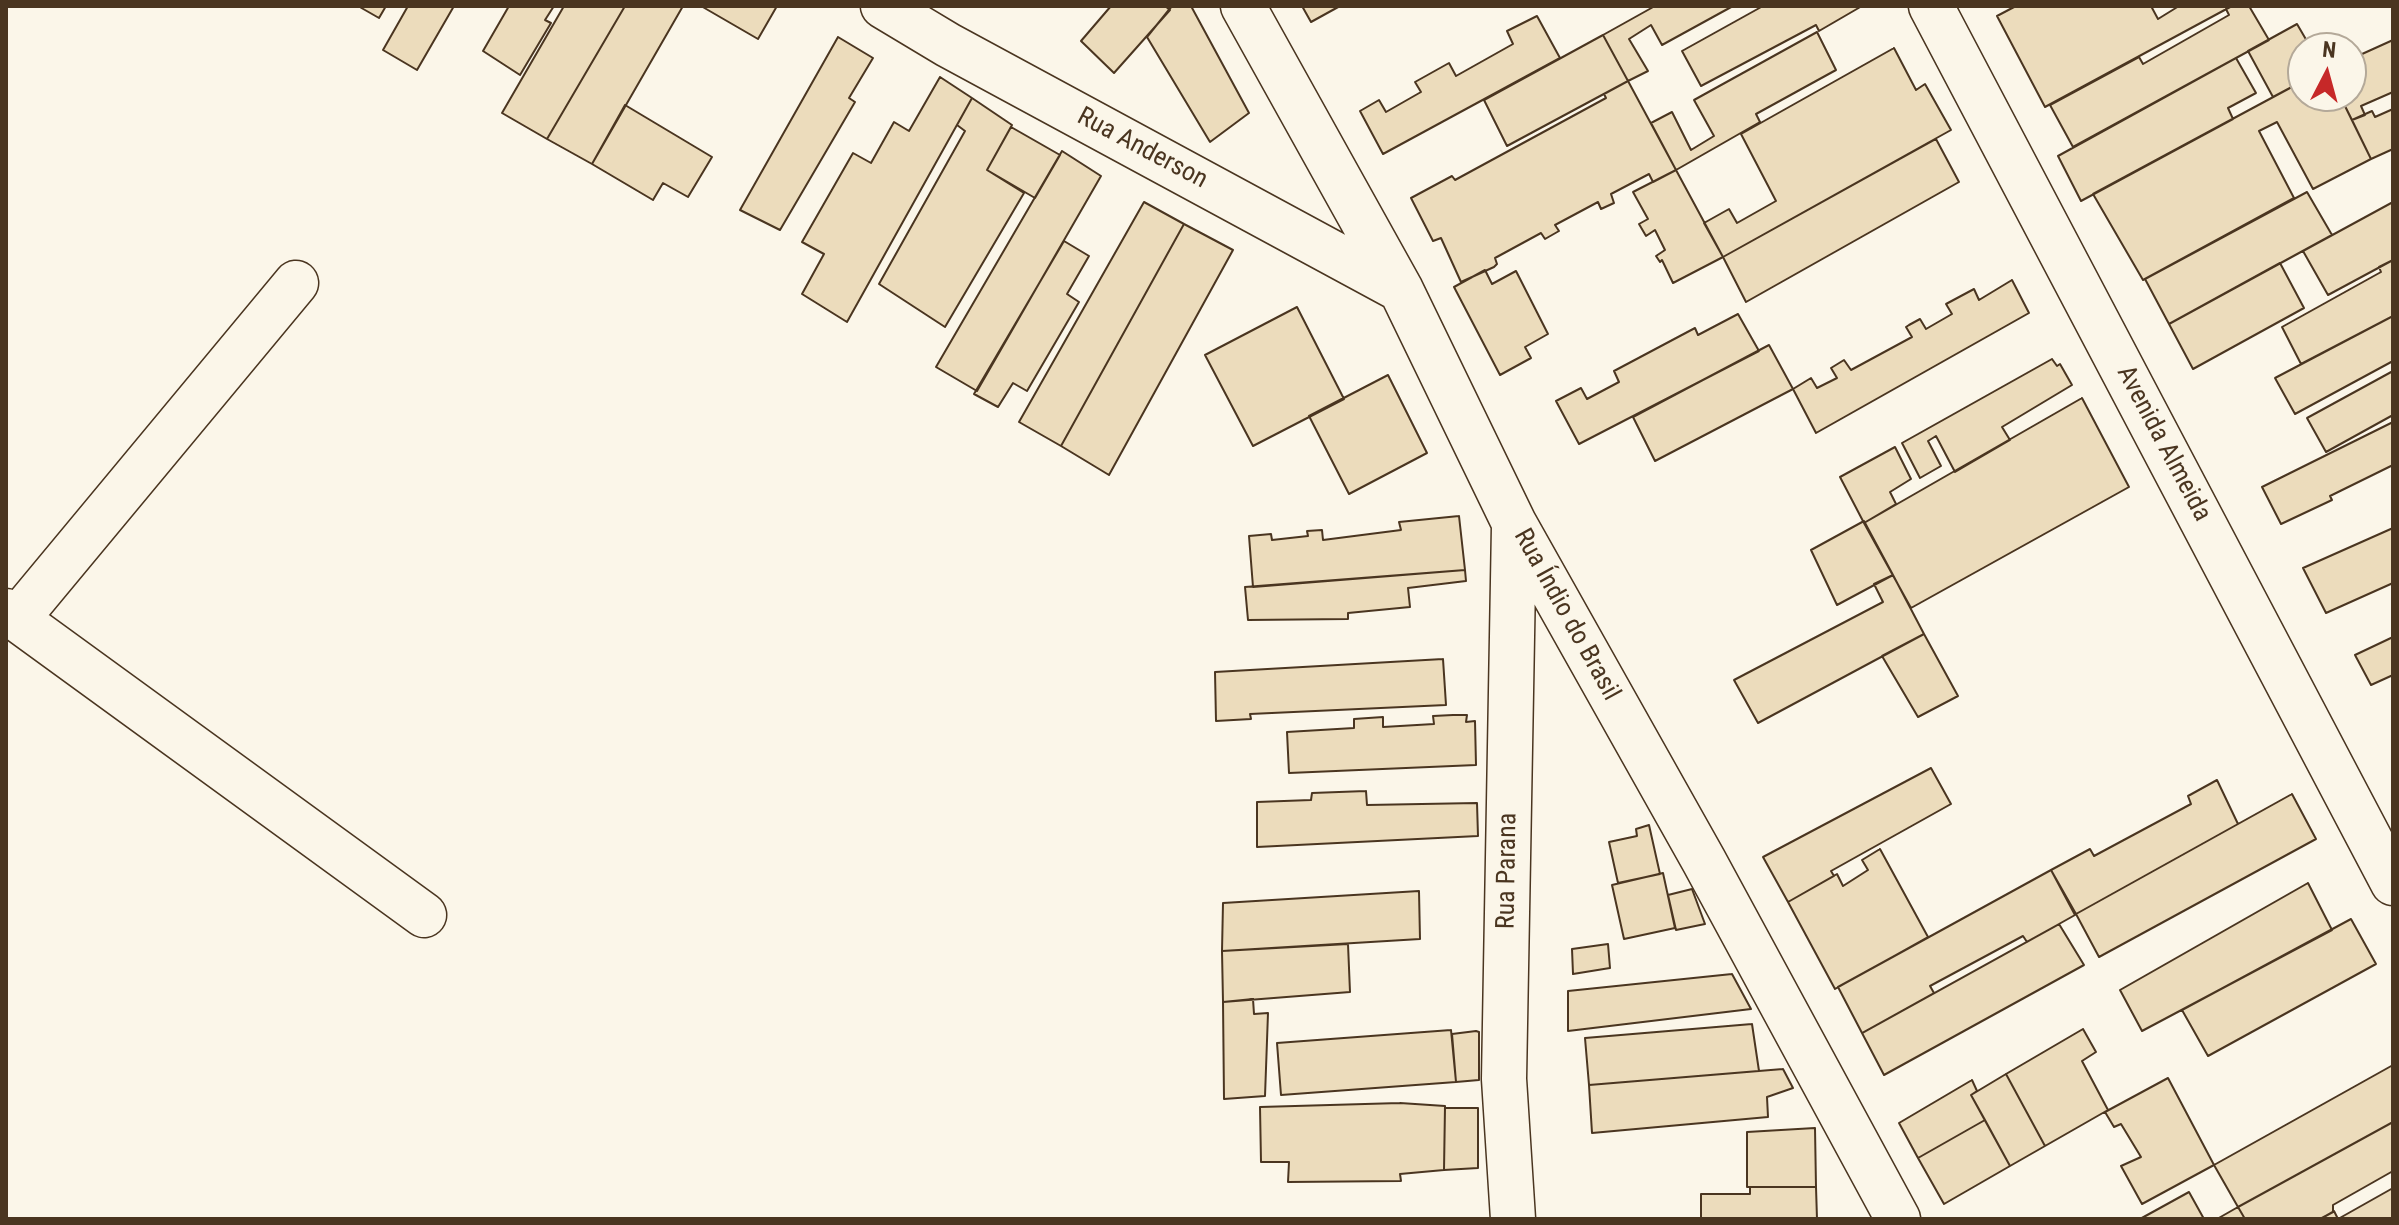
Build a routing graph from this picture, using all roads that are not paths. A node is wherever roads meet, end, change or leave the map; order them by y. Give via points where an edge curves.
1 (883, 6) edge
2 (1243, 6) edge
3 (1931, 6) edge
4 (296, 283) dead end
5 (1401, 290) junction
6 (1514, 523) junction
7 (12, 615) edge
8 (2393, 883) edge
9 (424, 915) dead end
10 (1513, 1219) edge
11 (1898, 1219) edge

1 - 5 street, Rua Anderson
2 - 5 street, Rua Índio do Brasil
3 - 8 street, Avenida Almeida
4 - 7 street
5 - 6 street, Rua Índio do Brasil
6 - 10 street, Rua Parana via 1504,1079
6 - 11 street, Rua Índio do Brasil
7 - 9 street

